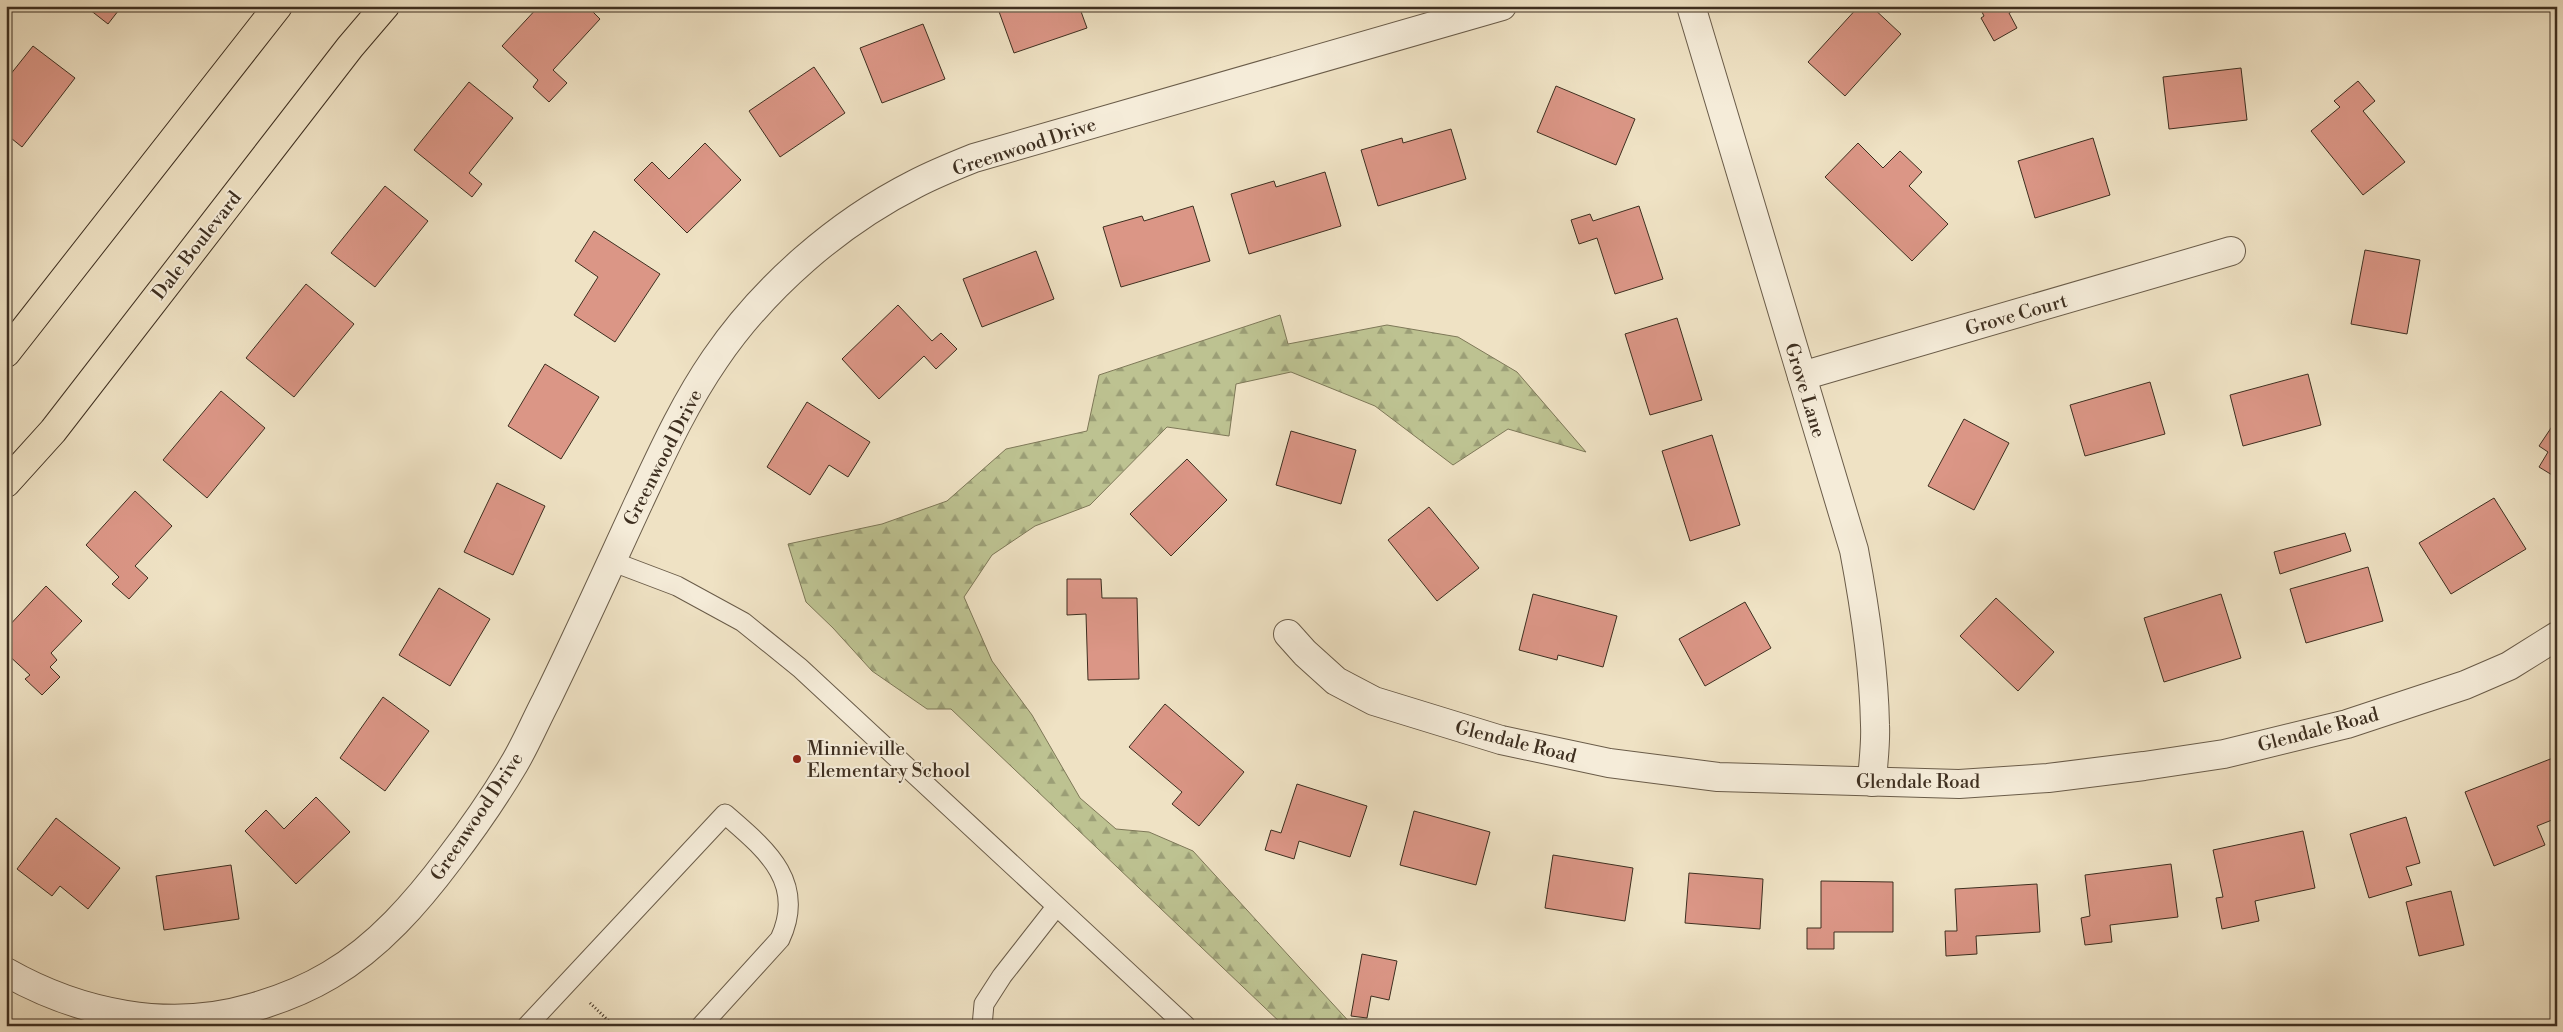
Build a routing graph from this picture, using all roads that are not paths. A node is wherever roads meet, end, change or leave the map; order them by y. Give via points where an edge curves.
1 (278, 6) edge
2 (385, 6) edge
3 (1502, 6) edge
4 (1691, 6) edge
5 (2231, 251) dead end
6 (6, 354) edge
7 (1802, 376) junction
8 (6, 483) edge
9 (611, 561) junction
10 (1288, 634) dead end
11 (2557, 636) edge
12 (1872, 782) junction
13 (1056, 907) junction
14 (6, 972) edge
15 (527, 1026) edge
16 (702, 1026) edge
17 (982, 1026) edge
18 (1186, 1026) edge

1 - 6 main road
2 - 8 main road, Dale Boulevard via 338,62 53,431
3 - 9 street, Greenwood Drive via 974,158 914,184 852,223 806,259 766,297 717,356 684,405
4 - 7 street, Grove Lane
5 - 7 street, Grove Court
7 - 12 street, Grove Lane via 1854,550 1866,614 1876,726
9 - 13 lane via 677,586 743,622 800,668
9 - 14 street, Greenwood Drive via 566,661 514,763 460,844 422,896 376,941 331,974 284,998 232,1013 190,1019 137,1018 91,1008
10 - 12 street, Glendale Road via 1336,681 1374,701 1501,740 1609,763 1718,777
11 - 12 street, Glendale Road via 2509,666 2465,685 2346,724 2224,754 2048,778 1959,784
13 - 17 lane via 984,1004
13 - 18 lane
15 - 16 lane via 725,814 765,849 782,874 789,901 788,922 780,939

